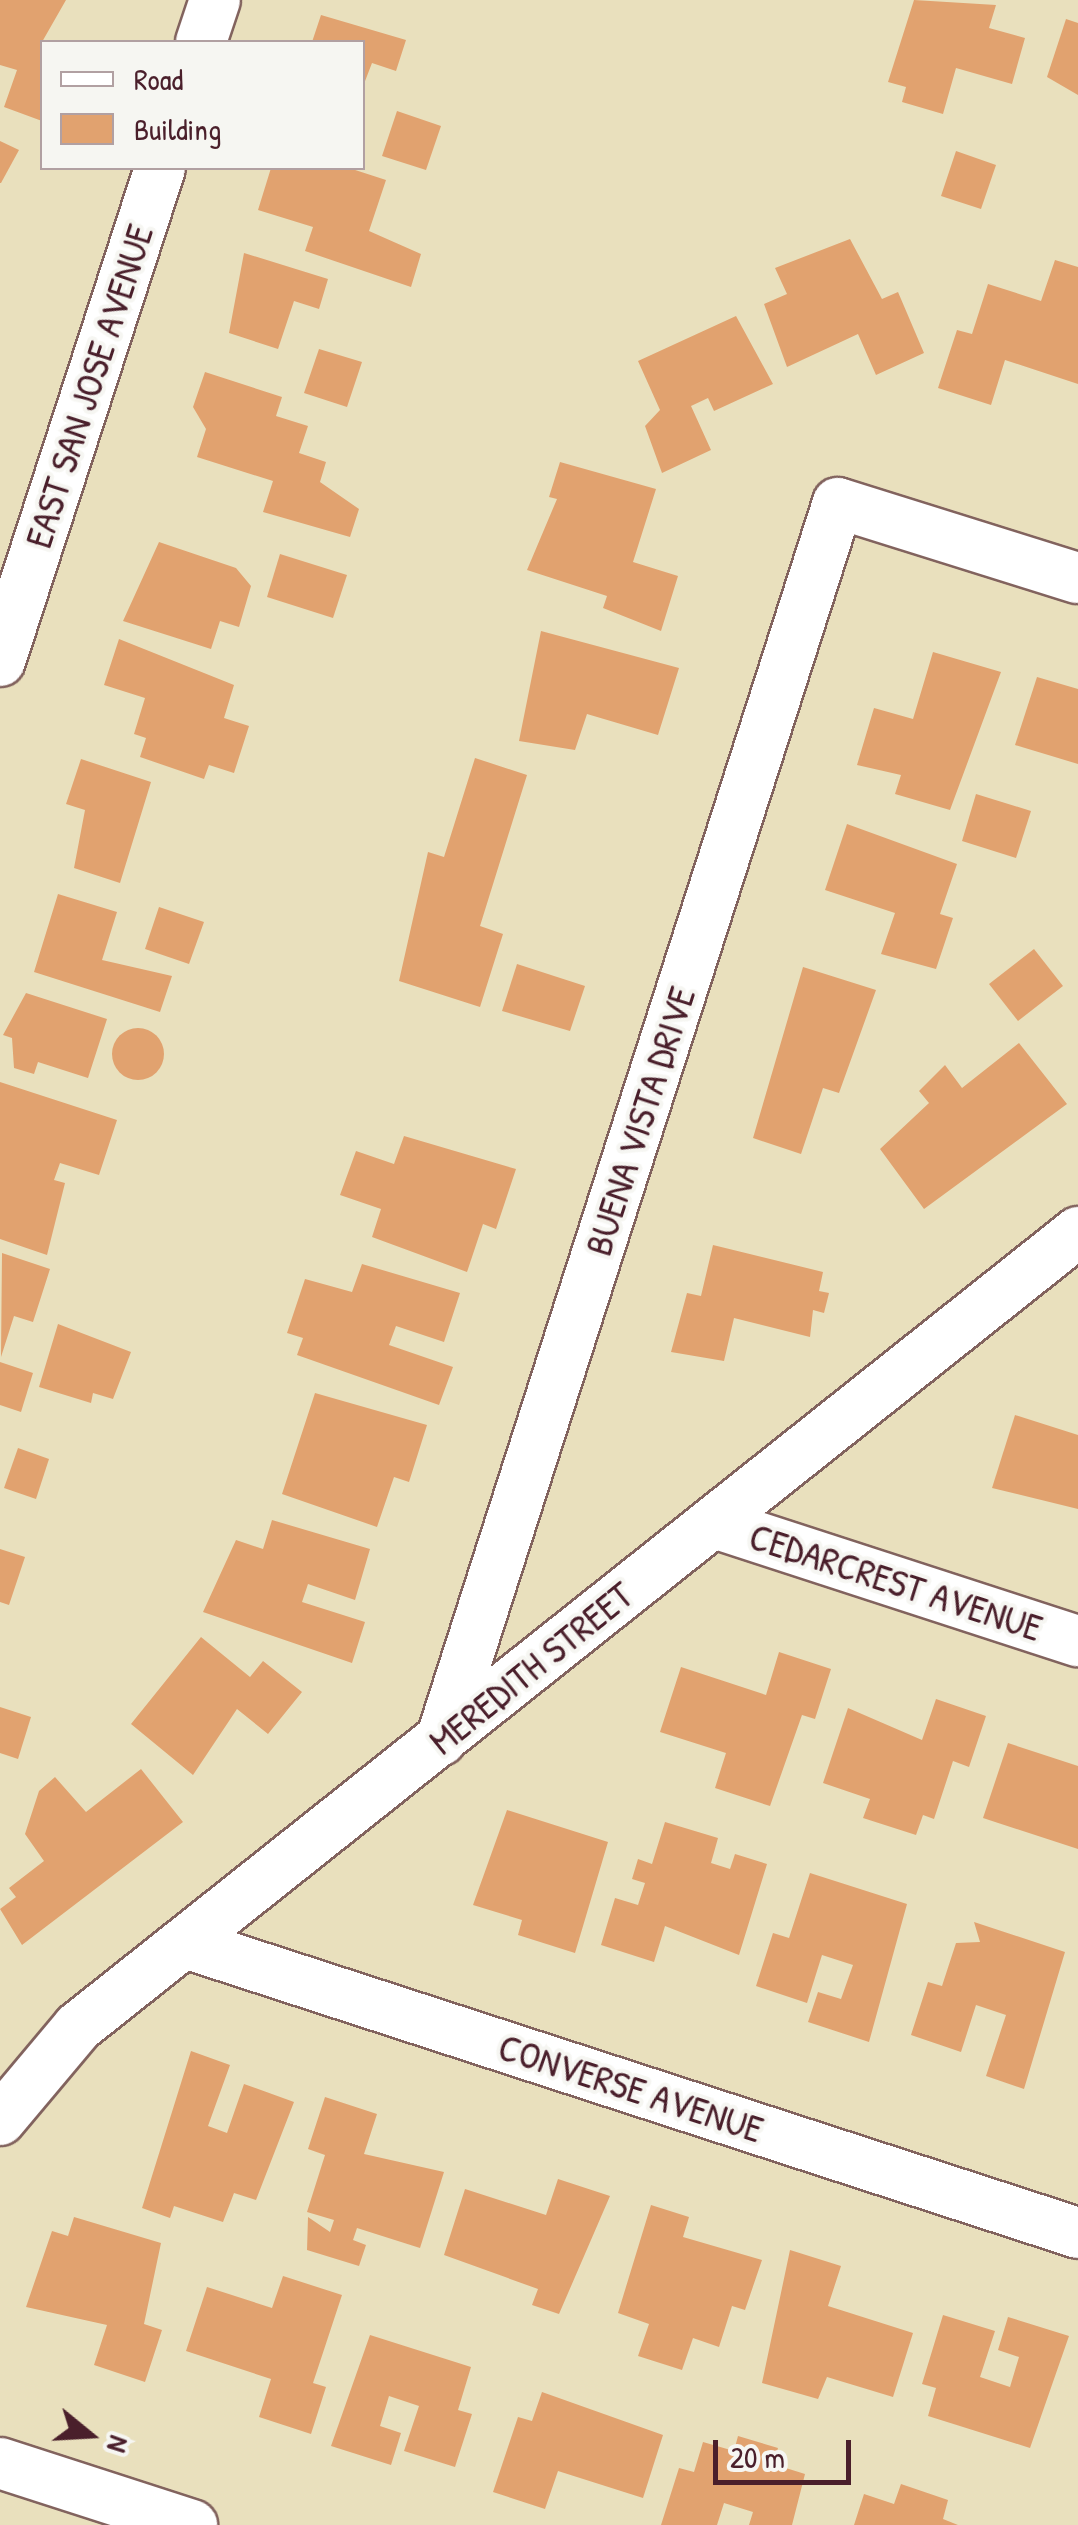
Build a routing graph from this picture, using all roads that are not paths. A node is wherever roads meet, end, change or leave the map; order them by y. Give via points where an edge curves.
1 (214, 0) edge
2 (202, 40) edge
3 (159, 170) edge
4 (15, 563) edge
5 (1078, 578) edge
6 (0, 661) edge
7 (1078, 1232) edge
8 (714, 1523) junction
9 (1078, 1640) edge
10 (441, 1740) junction
11 (185, 1943) junction
12 (0, 2120) edge
13 (1078, 2233) edge
14 (0, 2463) edge
15 (192, 2525) edge

1 - 2 street
3 - 4 street, EAST SAN JOSE AVENUE
4 - 6 street, EAST SAN JOSE AVENUE
5 - 10 street, BUENA VISTA DRIVE via 838,503
7 - 8 street, MEREDITH STREET
8 - 9 street, CEDARCREST AVENUE
8 - 10 street, MEREDITH STREET
10 - 11 street, MEREDITH STREET
11 - 12 street, MEREDITH STREET via 78,2027
11 - 13 street, CONVERSE AVENUE
14 - 15 street

